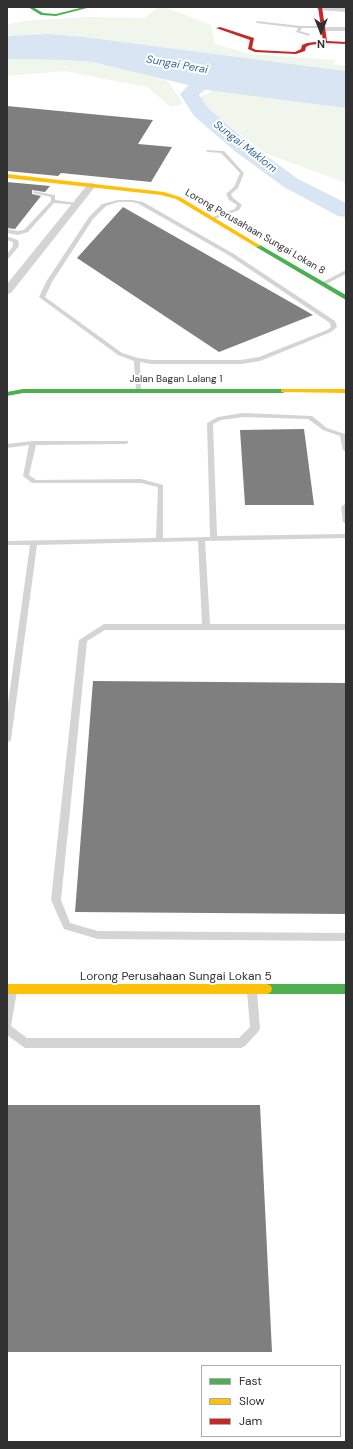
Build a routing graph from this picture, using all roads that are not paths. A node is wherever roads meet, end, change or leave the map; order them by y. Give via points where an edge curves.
1 (30, 7) edge
2 (88, 7) edge
3 (346, 10) edge
4 (322, 13) edge
5 (257, 22) dead end
6 (301, 27) junction
7 (218, 28) dead end
8 (322, 28) junction
9 (346, 29) edge
10 (309, 35) dead end
11 (325, 42) junction
12 (346, 43) edge
13 (208, 150) dead end
14 (7, 176) edge
15 (91, 186) junction
16 (34, 192) dead end
17 (53, 200) junction
18 (77, 204) junction
19 (212, 219) junction
20 (7, 232) edge
21 (9, 239) dead end
22 (7, 257) edge
23 (346, 272) edge
24 (322, 284) junction
25 (7, 291) edge
26 (346, 298) edge
27 (137, 360) junction
28 (138, 390) junction
29 (346, 390) edge
30 (7, 394) edge
31 (126, 442) dead end
32 (33, 443) junction
33 (7, 446) edge
34 (346, 450) edge
35 (346, 505) edge
36 (346, 522) edge
37 (346, 536) edge
38 (202, 539) junction
39 (214, 539) junction
40 (159, 540) junction
41 (34, 542) junction
42 (7, 543) edge
43 (206, 627) junction
44 (346, 627) edge
45 (8, 729) edge
46 (7, 740) edge
47 (346, 937) edge
48 (251, 988) junction
49 (10, 989) edge
50 (346, 989) edge
51 (7, 1024) edge
52 (7, 1030) edge

1 - 2 street via 49,15
3 - 4 street
4 - 8 street
5 - 6 lane
6 - 8 lane
6 - 10 lane via 297,31
7 - 11 street via 252,39 250,49 255,51 296,53 303,50 304,46
8 - 9 street
8 - 11 street
11 - 12 street
13 - 19 lane via 222,152 242,173 236,188 228,194 240,205 237,210
14 - 15 street, Lorong Perusahaan Sungai Lokan 8
15 - 18 street
15 - 19 street, Lorong Perusahaan Sungai Lokan 8 via 178,198
16 - 17 lane via 53,196
17 - 18 lane
17 - 20 lane via 26,231
18 - 25 street
19 - 24 street, Lorong Perusahaan Sungai Lokan 8
21 - 22 lane via 16,241 16,246
23 - 24 lane
24 - 26 street, Lorong Perusahaan Sungai Lokan 8
27 - 27 lane via 120,354 42,297 48,282 91,218 104,205 118,202 141,203 232,255 333,322 334,327 260,359 219,362
27 - 28 lane
28 - 29 street, Jalan Bagan Lalang 1
28 - 30 street, Jalan Bagan Lalang 1 via 23,391
31 - 32 lane
32 - 33 lane
32 - 40 lane via 26,476 34,482 141,481 161,486
34 - 39 lane via 344,435 325,429 310,417 243,415 220,418 210,423
35 - 36 lane
37 - 39 lane
38 - 39 lane
38 - 40 lane
38 - 43 lane
40 - 41 lane
41 - 42 lane
41 - 45 lane
43 - 44 lane
43 - 47 lane via 104,627 83,640 56,900 67,926 98,935
45 - 46 lane
48 - 49 street, Lorong Perusahaan Sungai Lokan 5
48 - 50 street, Lorong Perusahaan Sungai Lokan 5
48 - 52 lane via 255,1029 240,1043 25,1043
49 - 51 lane

